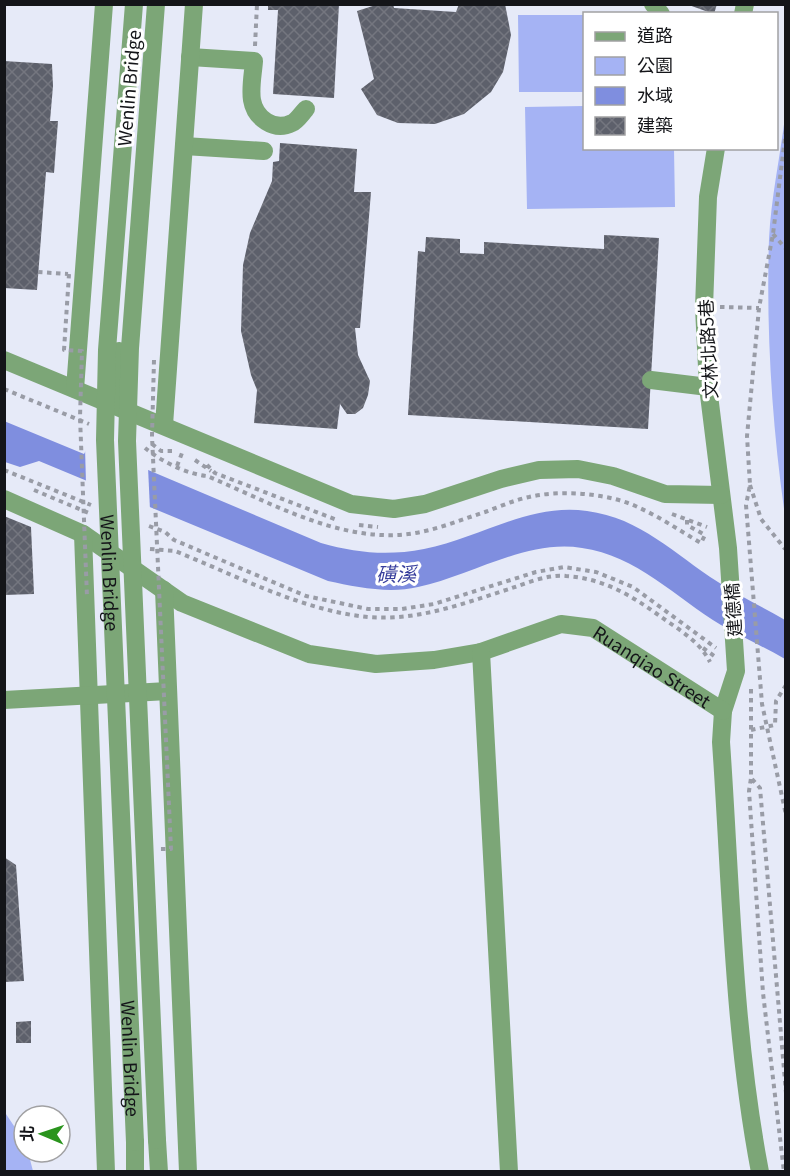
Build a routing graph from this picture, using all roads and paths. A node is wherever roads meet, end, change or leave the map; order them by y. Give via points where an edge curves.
1 (104, 4) edge
2 (134, 4) edge
3 (156, 4) edge
4 (194, 4) edge
5 (257, 4) edge
6 (190, 57) junction
7 (254, 61) junction
8 (306, 109) dead end
9 (786, 130) edge
10 (184, 146) junction
11 (716, 150) edge
12 (264, 151) dead end
13 (773, 234) junction
14 (786, 249) edge
15 (38, 272) dead end
16 (730, 306) dead end
17 (759, 308) junction
18 (119, 351) dead end
19 (4, 360) edge
20 (154, 360) dead end
21 (651, 380) dead end
22 (708, 387) junction
23 (75, 389) junction
24 (56, 403) dead end
25 (116, 406) junction
26 (98, 421) dead end
27 (164, 425) junction
28 (144, 441) dead end
29 (152, 444) junction
30 (160, 444) dead end
31 (175, 451) dead end
32 (196, 452) dead end
33 (182, 453) dead end
34 (177, 466) dead end
35 (200, 466) dead end
36 (4, 470) edge
37 (214, 473) junction
38 (750, 485) junction
39 (30, 488) dead end
40 (602, 490) dead end
41 (721, 495) junction
42 (4, 499) edge
43 (636, 499) dead end
44 (96, 507) dead end
45 (669, 513) dead end
46 (102, 519) dead end
47 (687, 519) junction
48 (140, 522) dead end
49 (341, 522) dead end
50 (351, 524) dead end
51 (389, 527) dead end
52 (684, 533) dead end
53 (83, 534) junction
54 (143, 546) dead end
55 (728, 548) junction
56 (785, 549) edge
57 (164, 590) junction
58 (87, 597) dead end
59 (709, 643) dead end
60 (703, 648) junction
61 (481, 652) junction
62 (718, 658) dead end
63 (710, 662) dead end
64 (786, 685) edge
65 (751, 687) dead end
66 (168, 691) junction
67 (88, 695) junction
68 (4, 700) edge
69 (723, 711) junction
70 (767, 728) junction
71 (751, 730) junction
72 (752, 778) junction
73 (786, 815) edge
74 (156, 849) dead end
75 (786, 1093) edge
76 (106, 1172) edge
77 (135, 1172) edge
78 (159, 1172) edge
79 (188, 1172) edge
80 (509, 1172) edge
81 (760, 1172) edge
82 (784, 1172) edge

1 - 23 street
2 - 77 street, Wenlin Bridge, bridge via 107,350 105,440
3 - 78 street, Wenlin Bridge, bridge via 130,348 127,441
4 - 6 street
5 - 7 path
6 - 7 street
6 - 10 street
7 - 8 street via 252,99 256,112 266,122 278,126 293,123
9 - 13 path
10 - 12 street
10 - 27 street
11 - 22 street, 文林北路5巷 via 706,241
13 - 14 path
13 - 17 path
15 - 58 path, bridge via 69,274 64,350 82,351 80,417
16 - 17 path
17 - 38 path via 747,436
18 - 25 street
19 - 23 street
20 - 74 path, bridge via 152,436 171,849
21 - 22 street
22 - 41 street, 文林北路5巷
23 - 25 street
24 - 26 path
25 - 27 street
27 - 41 street via 351,504 394,509 414,506 501,478 540,470 578,469 665,494
28 - 29 path
29 - 30 path
29 - 31 path via 161,451
32 - 37 path
33 - 34 path
35 - 37 path
36 - 44 path
37 - 49 path
38 - 56 path via 760,519
38 - 70 path via 746,505
39 - 46 path
40 - 43 path
41 - 55 street, 文林北路5巷
42 - 53 street, Ruanqiao Street
45 - 47 path
47 - 52 path via 687,525 705,535 701,543
47 - 55 path via 715,530
48 - 59 path via 306,596 368,609 434,604 564,567 596,572 633,587
50 - 51 path
53 - 57 street, Ruanqiao Street
53 - 67 street
54 - 60 path via 175,552 333,612 368,617 435,612 564,575 594,580 629,594
55 - 69 street, 建德橋 via 736,671
57 - 61 street, Ruanqiao Street via 182,603 309,654 376,664
57 - 66 street
60 - 62 path
60 - 63 path
61 - 69 street, Ruanqiao Street via 561,624 593,628
61 - 80 street
64 - 70 path via 776,700 775,725
65 - 71 path
66 - 67 street
66 - 79 street
67 - 68 street
67 - 76 street
69 - 81 street, Ruanqiao Street via 721,742 741,1024
70 - 71 path
70 - 73 path
71 - 72 path
72 - 75 path via 760,788
72 - 82 path via 749,791 764,993

